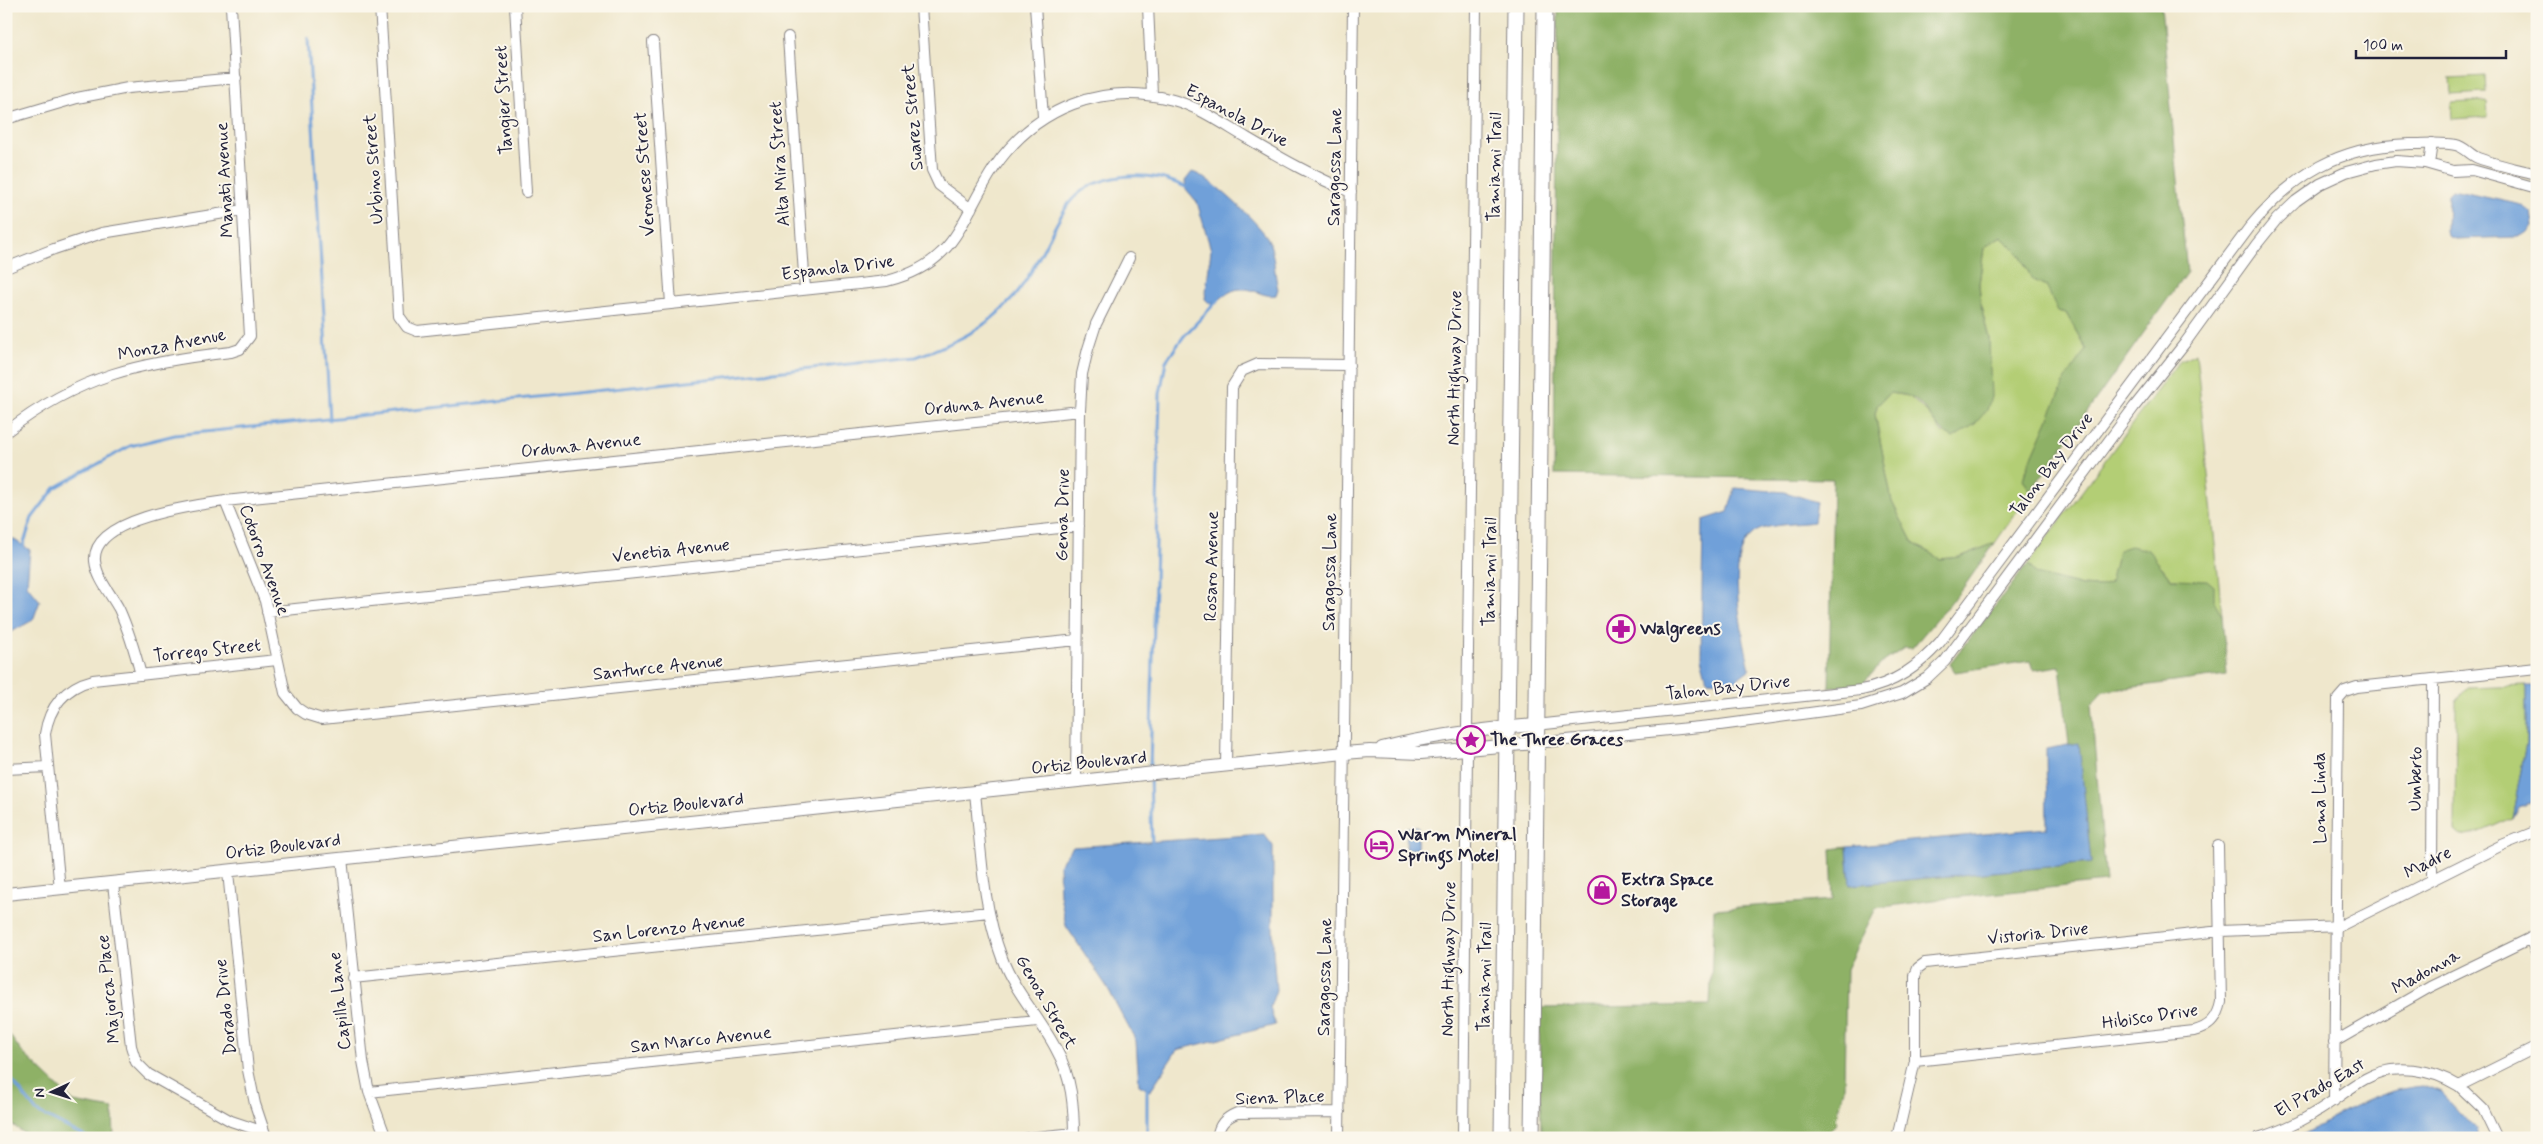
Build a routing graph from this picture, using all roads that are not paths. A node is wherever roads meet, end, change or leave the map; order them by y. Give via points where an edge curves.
1 (231, 6) edge
2 (380, 6) edge
3 (515, 6) edge
4 (921, 6) edge
5 (1035, 6) edge
6 (1148, 6) edge
7 (1353, 6) edge
8 (1476, 6) edge
9 (1516, 6) edge
10 (1545, 6) edge
11 (788, 38) dead end
12 (653, 42) dead end
13 (236, 78) junction
14 (1152, 95) junction
15 (1043, 117) junction
16 (6, 119) edge
17 (2432, 143) junction
18 (2466, 150) junction
19 (2429, 164) junction
20 (2461, 171) junction
21 (2537, 174) edge
22 (2537, 188) edge
23 (526, 192) dead end
24 (1351, 192) junction
25 (970, 209) junction
26 (243, 210) junction
27 (1129, 258) dead end
28 (6, 268) edge
29 (805, 289) junction
30 (671, 304) junction
31 (407, 327) joint
32 (240, 349) joint
33 (1349, 365) junction
34 (1080, 410) junction
35 (6, 432) edge
36 (225, 501) junction
37 (1079, 526) junction
38 (268, 612) junction
39 (1077, 640) junction
40 (277, 660) junction
41 (2537, 668) edge
42 (141, 674) junction
43 (2434, 679) junction
44 (1536, 725) junction
45 (1507, 727) junction
46 (1467, 730) junction
47 (1536, 743) junction
48 (1507, 745) junction
49 (1467, 750) junction
50 (1370, 751) junction
51 (1344, 753) junction
52 (1226, 766) junction
53 (48, 767) junction
54 (6, 769) edge
55 (1076, 782) junction
56 (975, 793) junction
57 (2537, 831) edge
58 (2218, 846) dead end
59 (342, 858) junction
60 (228, 872) junction
61 (2432, 879) junction
62 (114, 883) junction
63 (60, 889) junction
64 (6, 894) edge
65 (989, 912) junction
66 (2335, 926) junction
67 (2221, 931) junction
68 (2533, 937) edge
69 (2537, 954) edge
70 (353, 978) junction
71 (1037, 1021) junction
72 (2334, 1042) junction
73 (2537, 1047) edge
74 (1915, 1061) junction
75 (2460, 1086) junction
76 (369, 1092) junction
77 (2334, 1101) junction
78 (1340, 1112) junction
79 (266, 1135) edge
80 (1074, 1135) edge
81 (386, 1138) edge
82 (1027, 1138) edge
83 (1217, 1138) edge
84 (1339, 1138) edge
85 (1463, 1138) edge
86 (1502, 1138) edge
87 (1532, 1138) edge
88 (1897, 1138) edge
89 (2258, 1138) edge
90 (2497, 1138) edge

1 - 13 street, Manati Avenue
2 - 31 street, Urbino Street via 399,316
3 - 23 street, Tangier Street
4 - 25 street, Suarez Street via 932,170 939,185
5 - 15 street
6 - 14 street
7 - 24 street, Saragossa Lane
8 - 46 street, North Highway Drive
9 - 45 main road, Tamiami Trail
10 - 44 main road
11 - 29 street, Alta Mira Street
12 - 30 street, Veronese Street
13 - 16 street via 112,90
13 - 26 street, Manati Avenue
14 - 15 street, Espanola Drive via 1098,96
14 - 24 street, Espanola Drive via 1196,109 1307,173
15 - 25 street, Espanola Drive via 1010,147
17 - 18 street, Talon Bay Drive via 2456,145
17 - 19 street
17 - 44 street, Talon Bay Drive via 2382,146 2349,153 2309,172 2277,196 2249,228 1940,642 1912,669 1881,685 1861,690
18 - 20 street
18 - 21 street, Talon Bay Drive via 2476,158
19 - 20 street, Talon Bay Drive via 2453,172
19 - 47 street, Talon Bay Drive via 2385,162 2352,170 2320,184 2282,214 1945,662 1920,683 1893,698 1861,706 1720,725
20 - 22 street, Talon Bay Drive via 2472,170
24 - 33 street, Saragossa Lane
25 - 29 street, Espanola Drive via 952,243 934,261 915,271 887,281
26 - 28 street via 102,233
26 - 32 street, Manati Avenue via 251,328 246,343
27 - 34 street, Genoa Drive via 1096,324 1082,374
29 - 30 street, Espanola Drive
30 - 31 street, Espanola Drive via 417,331
32 - 35 street, Monza Avenue via 145,364 111,373 59,397
33 - 51 street, Saragossa Lane
33 - 52 street, Rosaro Avenue via 1261,363 1242,371 1235,380 1231,396
34 - 36 street, Orduna Avenue
34 - 37 street, Genoa Drive
36 - 38 street, Cotorro Avenue
36 - 42 street, Orduna Avenue via 189,505 134,522 112,532 98,548 95,562 98,573 128,630
37 - 38 street, Venetia Avenue
37 - 39 street, Genoa Drive
38 - 40 street, Cotorro Avenue
39 - 40 street, Santurce Avenue via 331,719 315,718 297,708 285,692
39 - 55 street, Genoa Drive
40 - 42 street, Torrego Street
41 - 43 street, Loma Linda
42 - 53 street via 86,682 58,700 46,728
43 - 61 street, Umberto
43 - 66 street, Loma Linda via 2354,687 2338,699
44 - 45 street, Ortiz Boulevard
44 - 47 main road
45 - 46 street, Ortiz Boulevard
45 - 48 main road, Tamiami Trail
46 - 50 street, Ortiz Boulevard
47 - 48 street, Ortiz Boulevard
47 - 87 main road
48 - 49 street, Ortiz Boulevard
48 - 86 main road, Tamiami Trail
49 - 50 street, Ortiz Boulevard via 1421,754
49 - 85 street, North Highway Drive
50 - 51 street, Ortiz Boulevard
51 - 52 street, Ortiz Boulevard
51 - 78 street, Saragossa Lane
52 - 55 street, Ortiz Boulevard
53 - 54 street
53 - 63 street
55 - 56 street, Ortiz Boulevard
56 - 59 street, Ortiz Boulevard
56 - 65 street, Genoa Street
57 - 61 street, Madre
58 - 67 street, Hibisco Drive
59 - 60 street, Ortiz Boulevard
59 - 70 street, Capilla Lane
60 - 62 street, Ortiz Boulevard
60 - 79 street, Dorado Drive via 248,1070
61 - 66 street, Madre via 2354,920
62 - 63 street, Ortiz Boulevard
62 - 79 street, Majorca Place via 131,1046 136,1062 148,1074 195,1102
63 - 64 street, Ortiz Boulevard
65 - 70 street, San Lorenzo Avenue
65 - 71 street, Genoa Street via 1008,972
66 - 67 street, Vistoria Drive
66 - 72 street, Loma Linda
67 - 74 street, Hibisco Drive via 2220,1007 2216,1018 2204,1028
67 - 74 street, Vistoria Drive via 1924,963 1918,968 1914,980
68 - 69 street
68 - 72 street, Madonna via 2438,983
70 - 76 street, Capilla Lane via 362,1061
71 - 76 street, San Marco Avenue
71 - 80 street, Genoa Street via 1056,1048 1067,1073 1072,1094
72 - 77 street, Loma Linda
73 - 75 street
74 - 88 street, Vistoria Drive
75 - 77 street, El Prado East via 2425,1072 2393,1070 2366,1078
75 - 90 street via 2483,1109
76 - 81 street, Capilla Lane
77 - 89 street, El Prado East via 2291,1126
78 - 83 street, Siena Place via 1241,1112 1224,1120
78 - 84 street, Saragossa Lane
80 - 82 street

